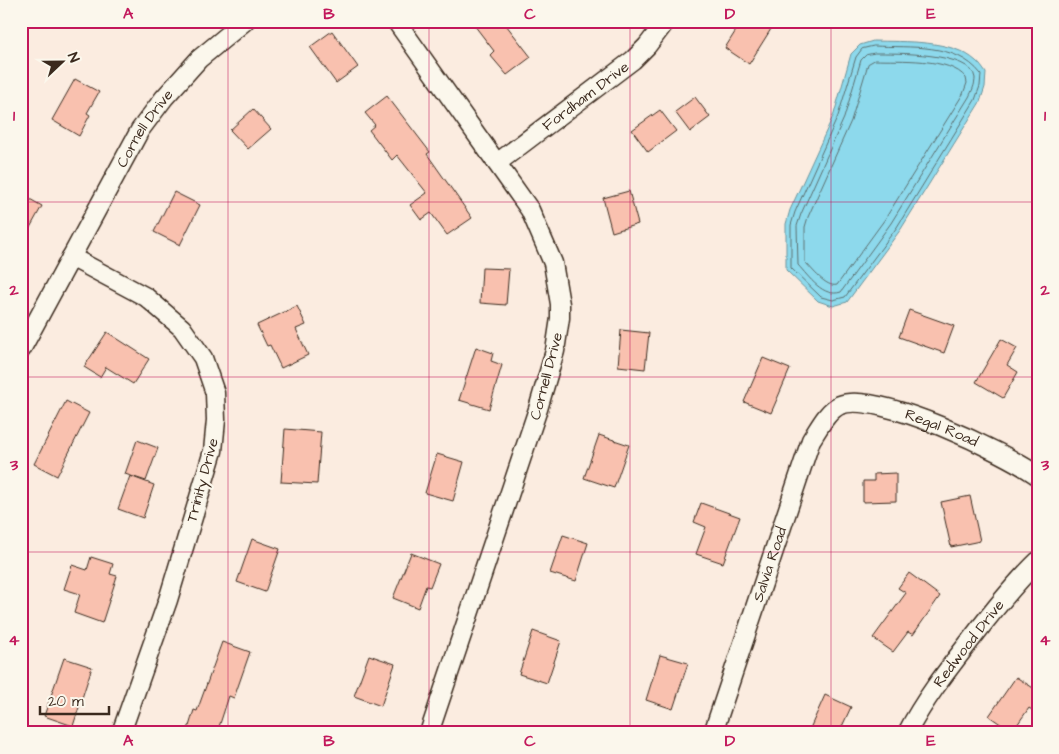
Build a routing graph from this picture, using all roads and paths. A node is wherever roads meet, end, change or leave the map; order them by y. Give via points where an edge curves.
1 (246, 21) edge
2 (396, 21) edge
3 (666, 21) edge
4 (497, 163) junction
5 (71, 257) junction
6 (21, 350) edge
7 (840, 406) joint
8 (1038, 476) edge
9 (1038, 561) edge
10 (121, 733) edge
11 (428, 733) edge
12 (713, 733) edge
13 (907, 733) edge

1 - 5 street, Cornell Drive via 199,59 166,94 136,136
2 - 4 street, Cornell Drive
3 - 4 street, Fordham Drive via 633,60
4 - 11 street, Cornell Drive via 530,210 545,241 558,284 560,318 551,366 538,409
5 - 6 street, Cornell Drive
5 - 10 street, Trinity Drive via 146,297 182,328 203,358 215,393 213,451 168,600
7 - 8 street, Regal Road via 863,403 897,409 994,451
7 - 12 street, Salvia Road via 828,414 811,440
9 - 13 street, Redwood Drive via 1006,594 935,686

